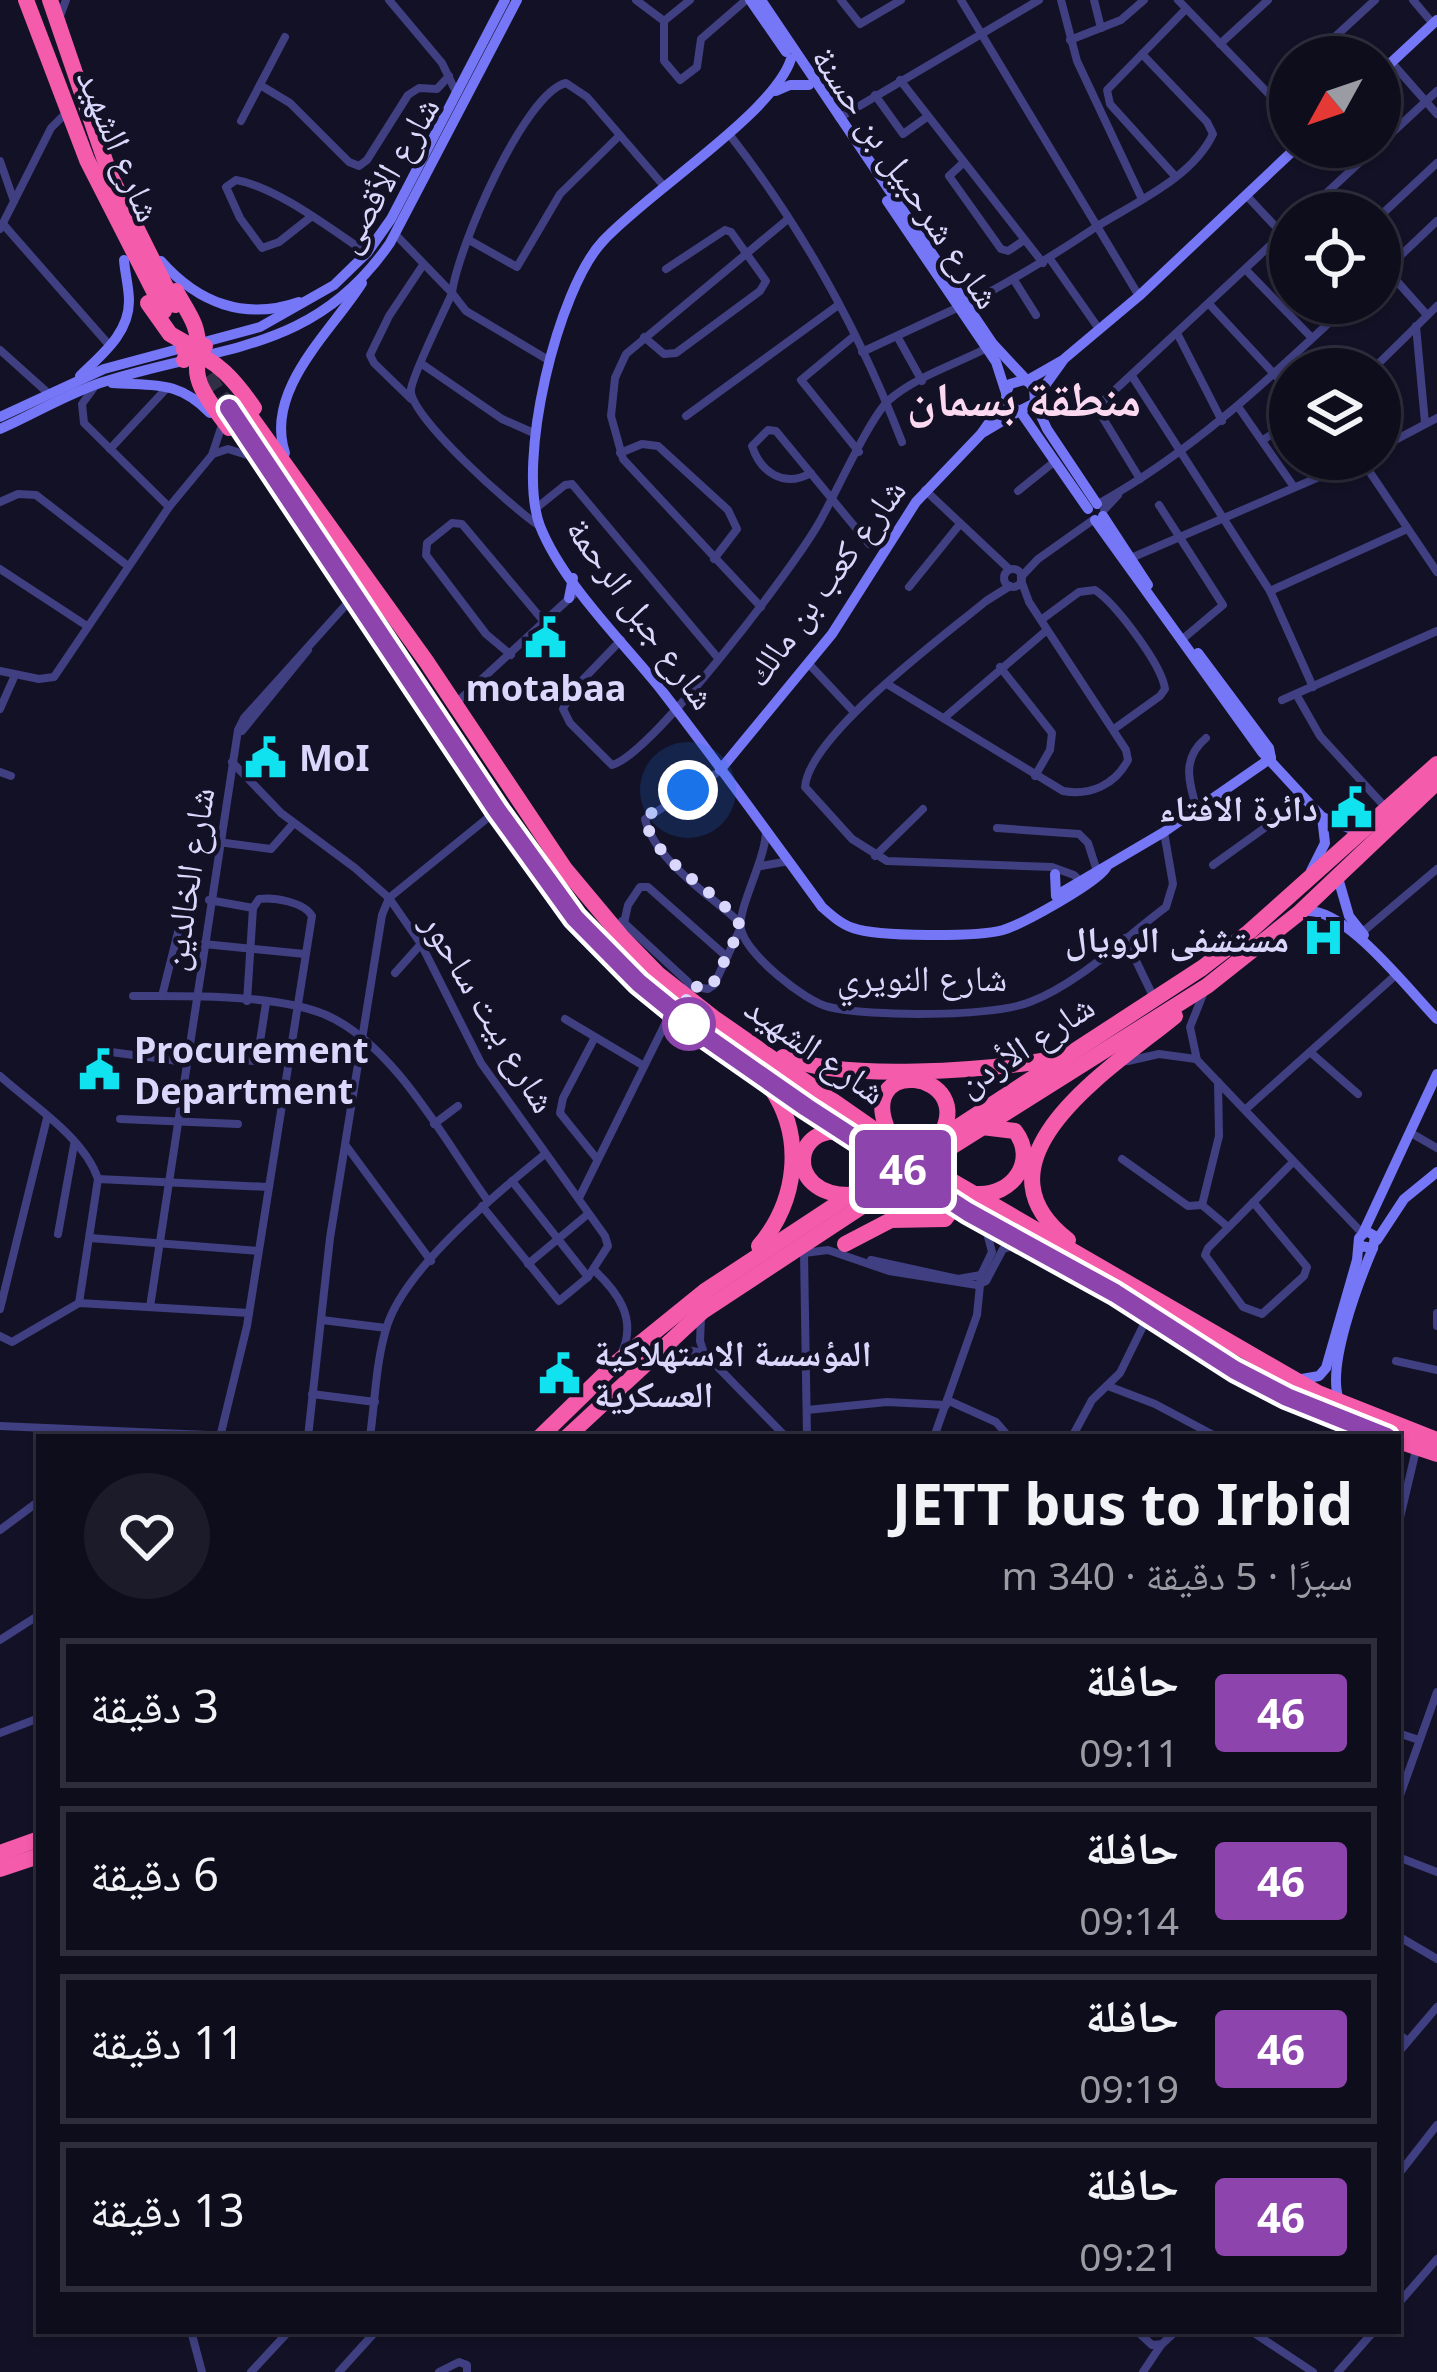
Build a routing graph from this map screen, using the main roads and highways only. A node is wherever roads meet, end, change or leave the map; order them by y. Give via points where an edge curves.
1 (26, 0) edge
2 (50, 0) edge
3 (90, 119) junction
4 (87, 160) junction
5 (197, 352) junction
6 (231, 410) junction
7 (317, 542) junction
8 (340, 546) junction
9 (1437, 764) edge
10 (1436, 783) edge
11 (1202, 989) junction
12 (683, 998) junction
13 (757, 1046) junction
14 (1061, 1058) junction
15 (748, 1066) junction
16 (981, 1127) junction
17 (864, 1143) junction
18 (894, 1143) junction
19 (933, 1148) junction
20 (965, 1189) junction
21 (941, 1194) junction
22 (850, 1195) junction
23 (842, 1248) road end
24 (745, 1262) junction
25 (1117, 1276) junction
26 (543, 1434) edge
27 (570, 1434) edge
28 (1380, 1434) edge
29 (1437, 1440) edge
30 (1401, 1442) edge
31 (1437, 1454) edge
32 (36, 1840) edge
33 (0, 1853) edge
34 (36, 1857) edge
35 (0, 1869) edge

1 - 4 highway, شارع الشهيد
2 - 3 highway, شارع الشهيد
3 - 4 highway, شارع الشهيد via 169,308 128,248
3 - 5 highway via 195,325
4 - 5 highway via 92,188 157,319
5 - 6 highway via 198,382
5 - 8 highway via 237,384 326,512
6 - 7 highway, شارع الشهيد
6 - 7 highway via 248,454 296,526
6 - 8 highway, شارع الشهيد
7 - 12 highway, شارع الشهيد via 587,932
8 - 12 highway, شارع الشهيد via 555,855
9 - 14 highway, شارع الأردن via 1249,932
10 - 11 highway, شارع الأردن via 1299,913
11 - 16 highway, شارع الأردن
11 - 25 highway via 1049,1128 1034,1155 1036,1198 1051,1225
12 - 13 highway, شارع الشهيد
12 - 15 highway, شارع الشهيد
13 - 14 highway via 805,1065 852,1069 984,1070
13 - 18 highway, شارع الشهيد
14 - 19 highway, شارع الأردن
15 - 17 highway, شارع الشهيد
15 - 24 highway via 786,1114 792,1170 787,1203
16 - 19 highway, شارع الأردن
16 - 20 highway via 1015,1130 1024,1159 999,1191
17 - 21 highway, شارع الشهيد
17 - 22 highway via 826,1132 804,1154 814,1188
18 - 19 highway via 883,1098 909,1078 927,1082 945,1102 947,1122
18 - 20 highway, شارع الشهيد
20 - 25 highway, شارع الشهيد
21 - 23 highway via 950,1205 947,1218 891,1220
21 - 28 highway, شارع الشهيد via 1197,1348
22 - 24 highway
22 - 27 highway via 895,1175 703,1311
24 - 26 highway via 616,1364
25 - 29 highway, شارع الشهيد via 1292,1378
30 - 31 highway
32 - 33 highway
34 - 35 highway

